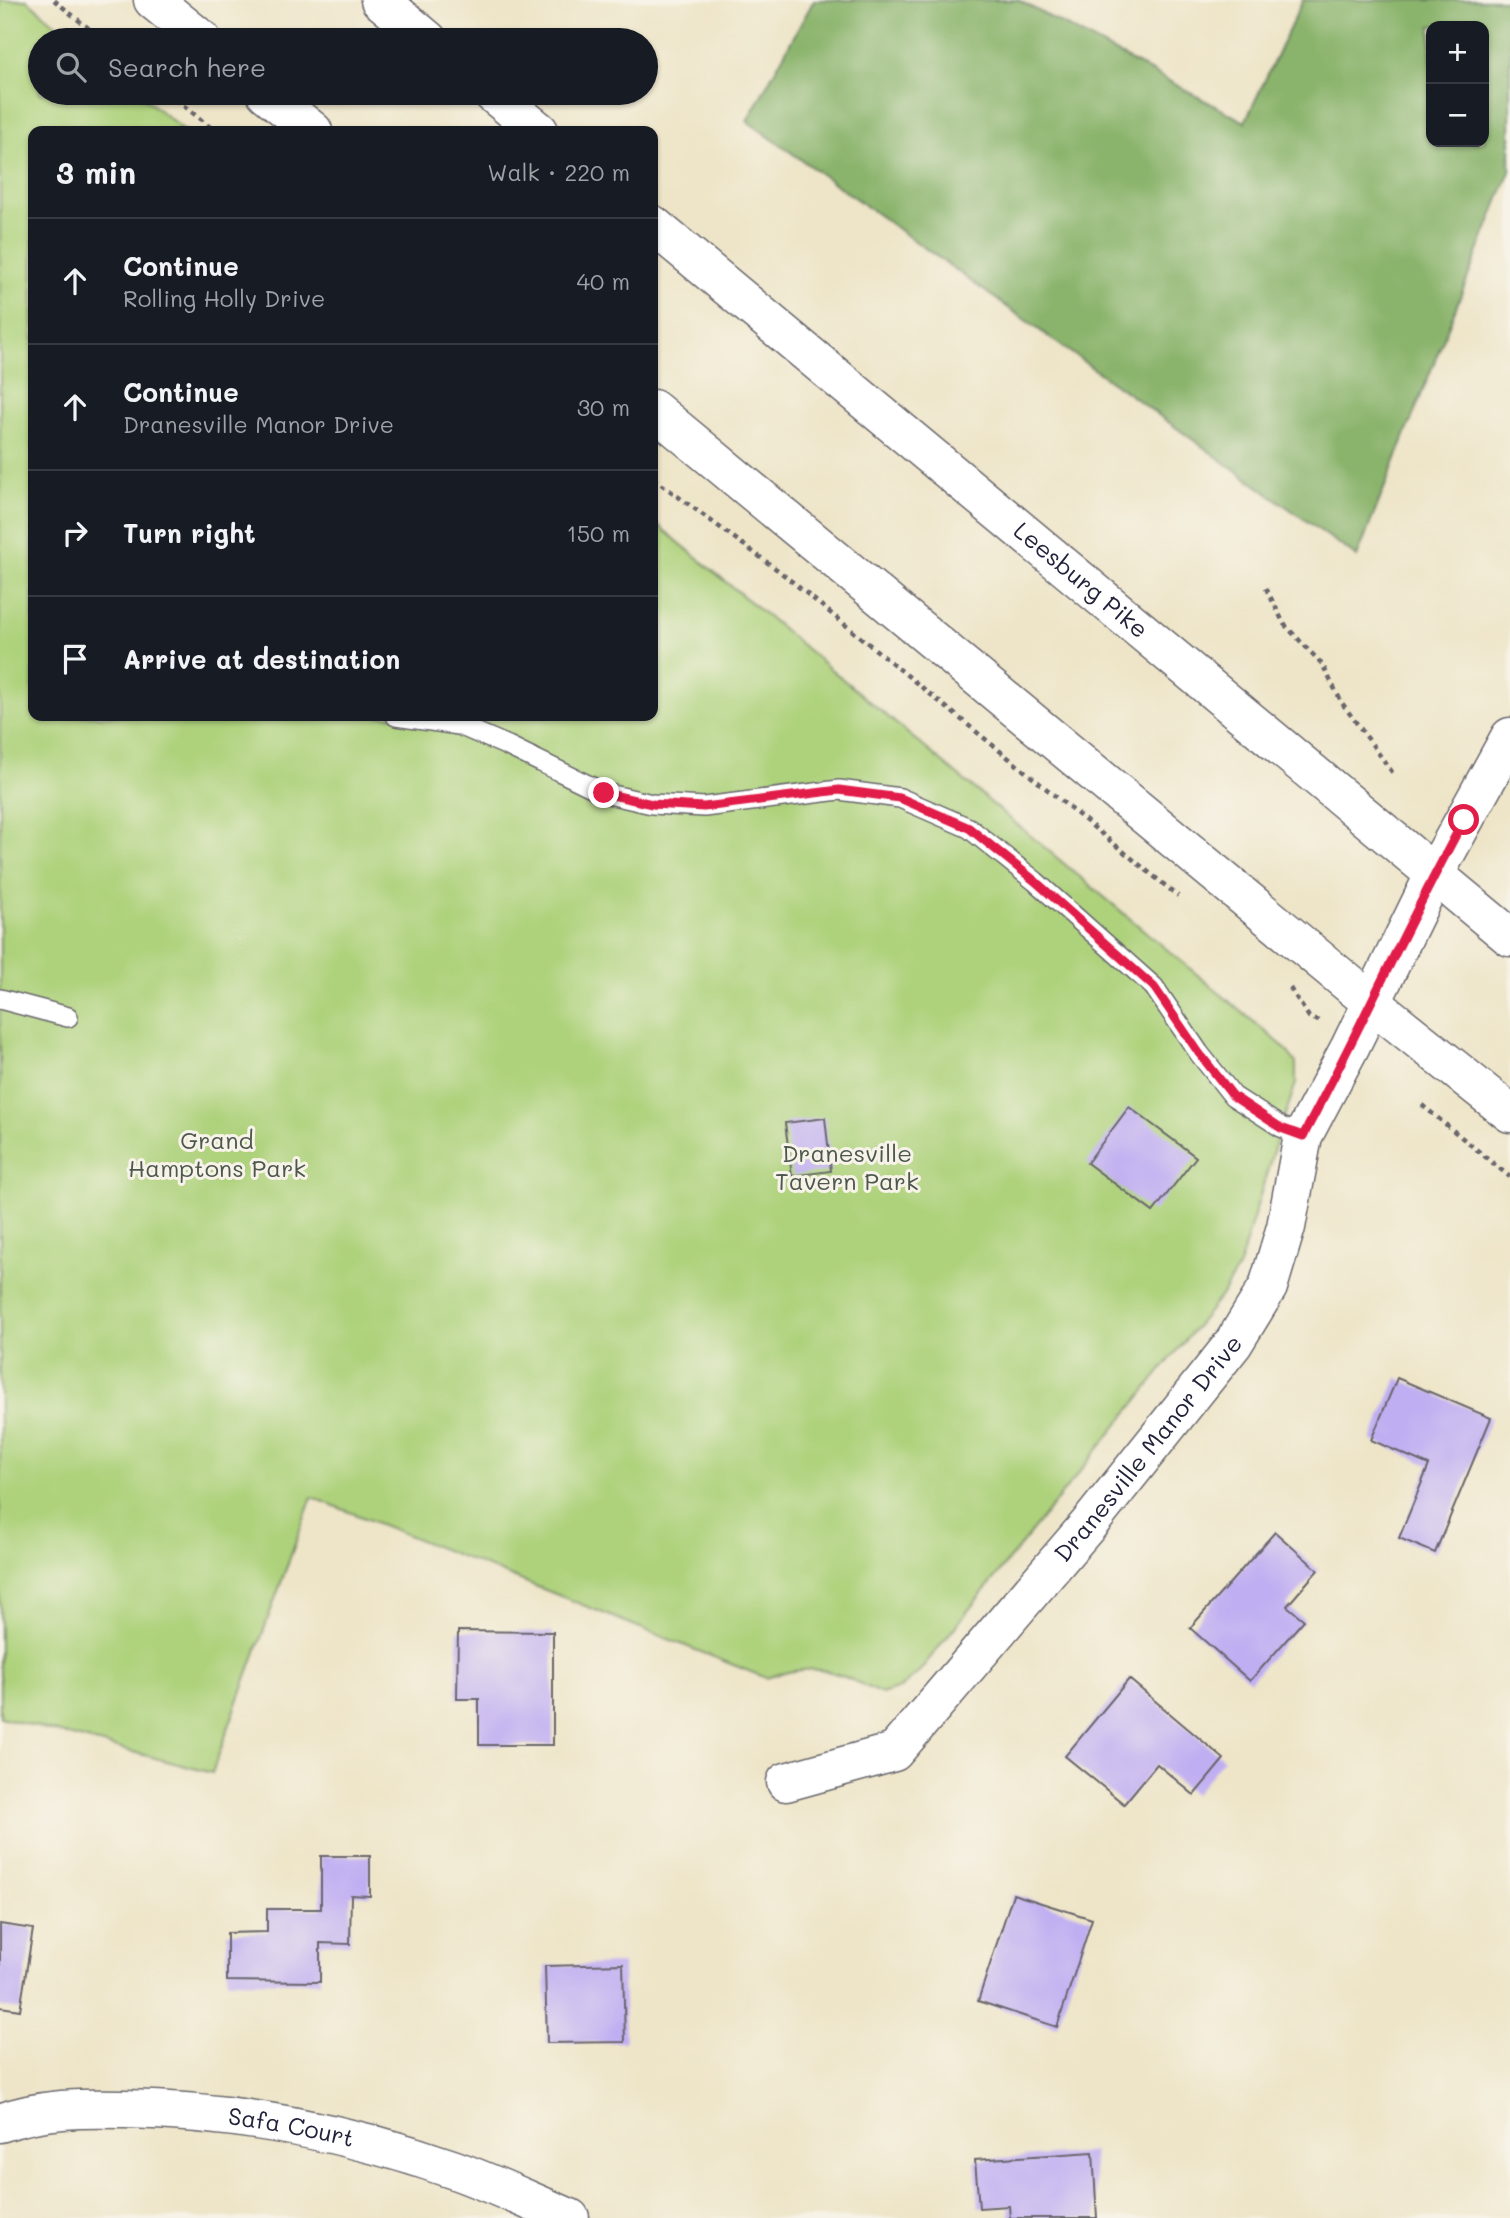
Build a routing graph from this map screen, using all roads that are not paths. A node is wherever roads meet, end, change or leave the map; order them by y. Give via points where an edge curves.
1 (153, 0) edge
2 (380, 0) edge
3 (187, 28) edge
4 (414, 28) edge
5 (281, 105) edge
6 (507, 105) edge
7 (307, 126) edge
8 (533, 126) edge
9 (658, 229) edge
10 (658, 413) edge
11 (431, 721) edge
12 (1510, 737) edge
13 (1435, 873) junction
14 (1510, 937) edge
15 (0, 999) edge
16 (1371, 1002) junction
17 (68, 1017) dead end
18 (1510, 1113) edge
19 (1303, 1136) junction
20 (786, 1782) dead end
21 (0, 2123) edge
22 (570, 2218) edge

1 - 3 main road
2 - 4 main road
5 - 7 main road
6 - 8 main road
9 - 13 main road, Leesburg Pike
10 - 16 main road
11 - 19 lane via 459,725 604,793 652,804 704,807 839,790 900,798 969,828 1154,987 1233,1096 1281,1128
12 - 13 main road, Dranesville Manor Drive
13 - 14 main road, Leesburg Pike
13 - 16 main road, Dranesville Manor Drive
15 - 17 lane
16 - 18 main road
16 - 19 main road, Dranesville Manor Drive
19 - 20 main road, Dranesville Manor Drive via 1286,1227 1268,1287 1234,1344 1089,1524 894,1752
21 - 22 main road, Safa Court via 71,2108 160,2109 255,2120 345,2138 453,2169

